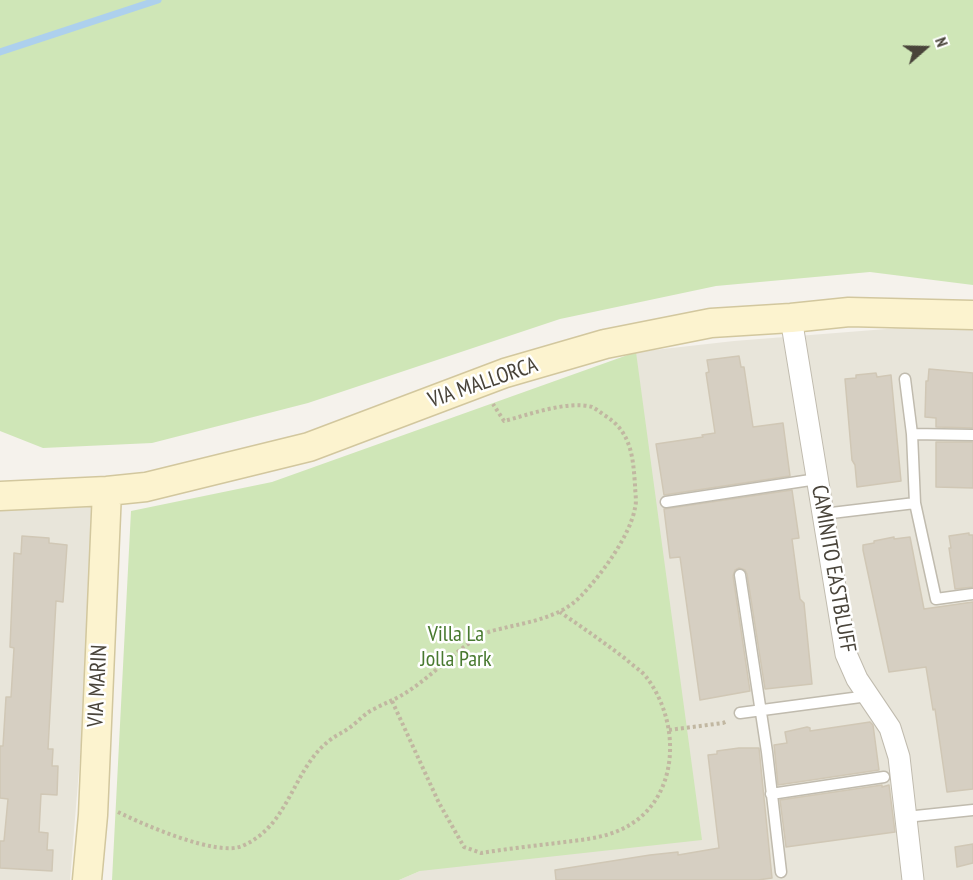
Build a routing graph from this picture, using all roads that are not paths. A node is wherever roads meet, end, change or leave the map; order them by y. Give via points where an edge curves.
1 (973, 315) edge
2 (791, 318) junction
3 (905, 379) dead end
4 (912, 434) junction
5 (973, 435) edge
6 (817, 479) junction
7 (107, 491) junction
8 (0, 496) edge
9 (666, 502) dead end
10 (915, 503) junction
11 (823, 514) junction
12 (740, 575) dead end
13 (973, 594) edge
14 (868, 696) junction
15 (760, 710) junction
16 (740, 713) road end
17 (884, 777) dead end
18 (771, 794) junction
19 (973, 810) edge
20 (906, 817) junction
21 (781, 872) dead end
22 (87, 880) edge
23 (913, 880) edge

1 - 2 street, VIA MALLORCA via 849,312
2 - 6 street, CAMINITO EASTBLUFF
2 - 7 street, VIA MALLORCA via 711,323 617,342 483,381 309,447 146,487
3 - 4 lane
4 - 5 lane
4 - 10 lane
6 - 9 lane
6 - 11 street, CAMINITO EASTBLUFF
7 - 8 street, VIA MALLORCA
7 - 22 street, VIA MARIN
10 - 11 lane
10 - 13 lane via 936,599
11 - 14 street, CAMINITO EASTBLUFF via 846,654
12 - 15 lane
14 - 15 lane
14 - 20 street, CAMINITO EASTBLUFF via 890,728 899,757
15 - 16 lane
15 - 18 lane
17 - 18 lane
18 - 21 lane
19 - 20 lane
20 - 23 street, CAMINITO EASTBLUFF

